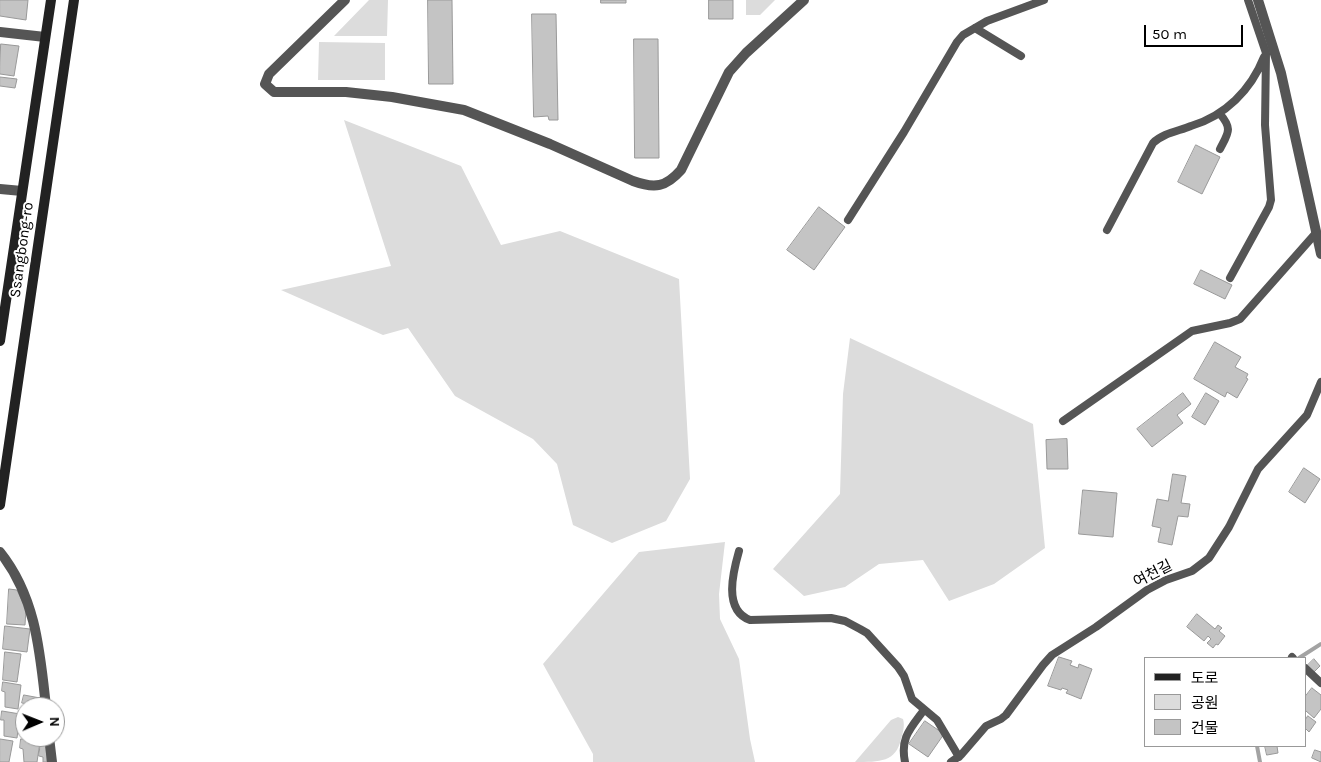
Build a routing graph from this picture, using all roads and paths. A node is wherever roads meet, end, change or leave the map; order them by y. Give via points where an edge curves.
1 (51, 0) edge
2 (74, 0) edge
3 (345, 0) edge
4 (804, 0) edge
5 (1044, 0) edge
6 (1248, 0) edge
7 (1258, 0) edge
8 (975, 28) junction
9 (0, 32) edge
10 (45, 38) junction
11 (1266, 53) junction
12 (1021, 56) dead end
13 (1220, 114) junction
14 (1220, 149) dead end
15 (0, 189) edge
16 (22, 191) junction
17 (848, 220) dead end
18 (1107, 230) dead end
19 (1316, 232) junction
20 (1321, 254) edge
21 (1230, 278) dead end
22 (0, 341) edge
23 (1321, 382) edge
24 (1063, 421) dead end
25 (0, 505) edge
26 (739, 551) dead end
27 (0, 552) edge
28 (1306, 669) edge
29 (1321, 683) edge
30 (45, 697) edge
31 (924, 710) junction
32 (50, 747) edge
33 (959, 757) junction
34 (52, 762) edge
35 (905, 762) edge
36 (951, 762) edge

1 - 10 street, Ssangbong-ro
2 - 25 street, Ssangbong-ro
3 - 4 street via 269,74 265,84 274,92 346,92 464,110 633,182 660,186 681,170 729,72
5 - 8 lane via 999,15
6 - 11 lane
7 - 19 street via 1281,73
8 - 12 lane
8 - 17 lane via 957,42
9 - 10 street
10 - 16 street, Ssangbong-ro
11 - 13 lane via 1255,78
11 - 21 lane via 1265,125 1271,200
13 - 14 lane via 1228,124 1228,134
13 - 18 lane via 1157,138
15 - 16 street
16 - 22 street, Ssangbong-ro
19 - 20 street
19 - 24 lane via 1240,319 1192,331
23 - 33 lane, 여천길 via 1307,415 1258,469 1230,527 1209,558 1192,571 1147,590 1052,655 1006,715 986,726
26 - 31 lane via 733,575 734,599 737,611 743,617 750,620 831,618 852,624 867,633 898,666 912,699
27 - 30 street via 9,563 30,609 39,644
28 - 29 lane
31 - 33 lane via 937,720
31 - 35 lane via 904,739
32 - 34 street
33 - 36 lane, 여천길

